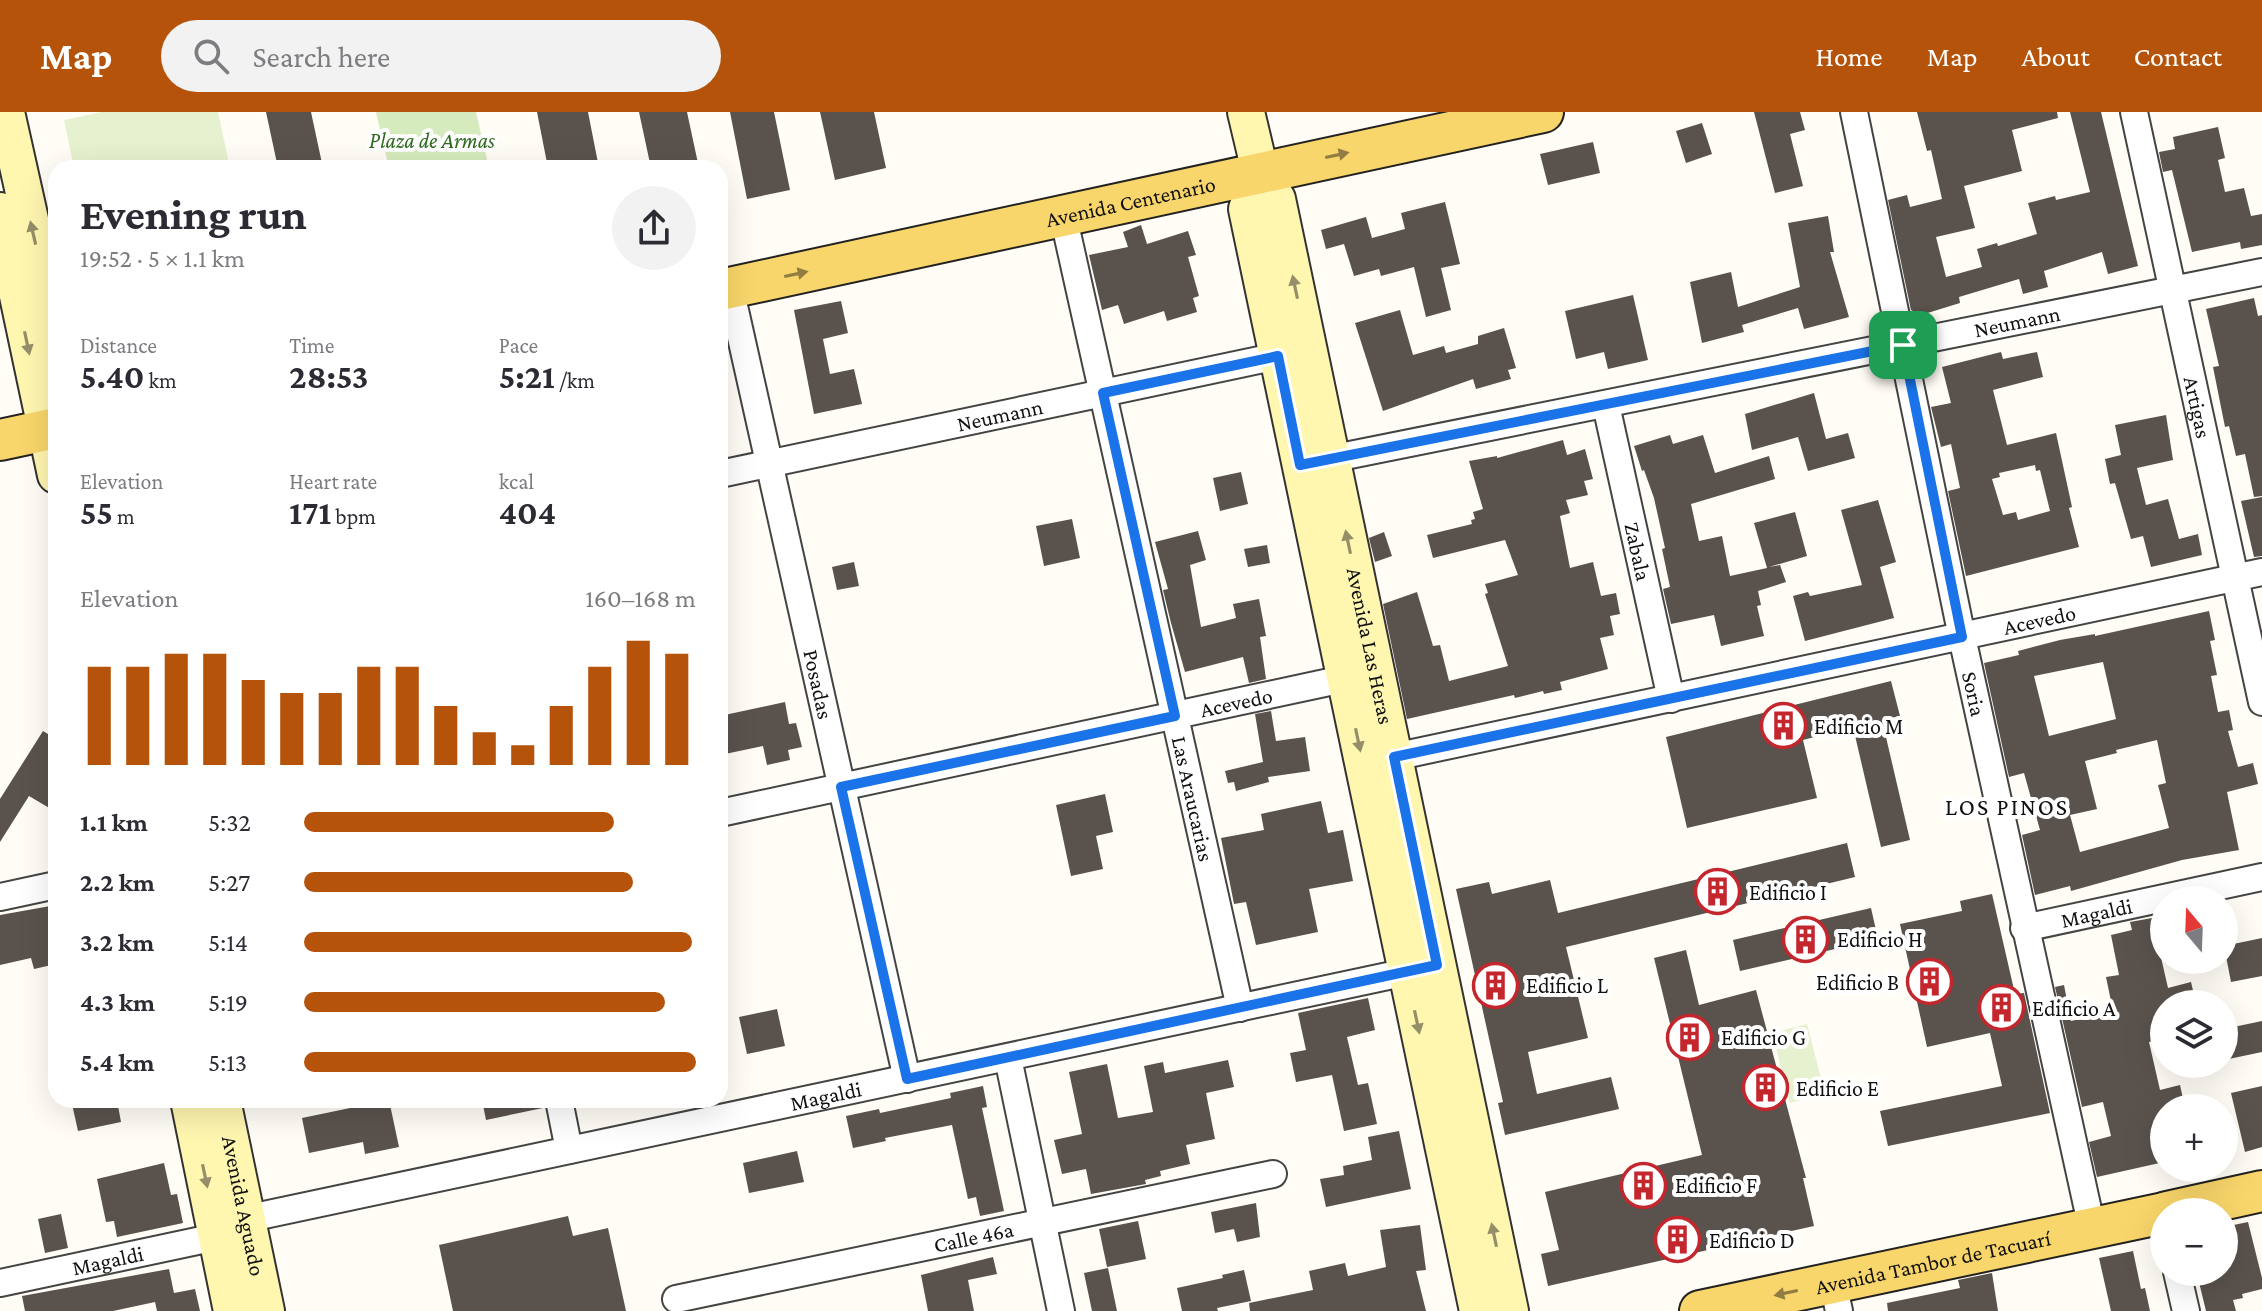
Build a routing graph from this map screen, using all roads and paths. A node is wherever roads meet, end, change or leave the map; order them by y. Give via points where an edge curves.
1 (6, 112) edge
2 (1246, 112) edge
3 (1543, 112) edge
4 (1854, 112) edge
5 (2134, 112) edge
6 (1260, 171) junction
7 (0, 211) edge
8 (1063, 215) junction
9 (2262, 272) edge
10 (728, 288) edge
11 (2172, 290) junction
12 (48, 300) edge
13 (728, 301) edge
14 (1903, 345) junction
15 (1278, 356) junction
16 (1103, 393) junction
17 (1606, 405) junction
18 (48, 416) edge
19 (48, 430) edge
20 (0, 440) edge
21 (1315, 462) junction
22 (769, 463) junction
23 (728, 472) edge
24 (2262, 572) edge
25 (2234, 578) junction
26 (1962, 637) junction
27 (1360, 676) junction
28 (1671, 699) junction
29 (2262, 702) edge
30 (1175, 716) junction
31 (1394, 757) junction
32 (841, 787) junction
33 (728, 811) edge
34 (2262, 877) edge
35 (48, 887) edge
36 (0, 897) edge
37 (2024, 928) junction
38 (1422, 968) junction
39 (1240, 1008) junction
40 (1008, 1058) junction
41 (907, 1079) junction
42 (191, 1108) edge
43 (222, 1108) edge
44 (561, 1108) edge
45 (569, 1150) junction
46 (1273, 1174) dead end
47 (2262, 1191) edge
48 (2230, 1198) edge
49 (2150, 1215) edge
50 (1043, 1222) junction
51 (226, 1227) junction
52 (2092, 1228) junction
53 (0, 1283) edge
54 (2180, 1286) edge
55 (1836, 1297) edge
56 (676, 1299) dead end
57 (232, 1311) edge
58 (266, 1311) edge
59 (1061, 1311) edge
60 (1478, 1311) edge
61 (1510, 1311) edge
62 (1700, 1311) edge
63 (2186, 1311) edge

12 -> 1 main road
2 - 6 main road, Avenida Las Heras
6 -> 3 main road, Avenida Centenario
4 - 14 street, Soria
5 - 11 street, Artigas
6 - 8 main road, Avenida Centenario
6 - 15 main road, Avenida Las Heras via 1247,209
21 -> 6 main road, Avenida Las Heras via 1277,199
7 -> 18 main road
10 -> 8 main road, Avenida Centenario
8 - 16 street, Las Araucarias
9 - 11 street, Neumann
11 - 14 street, Neumann
11 - 25 street, Artigas
13 - 22 street, Posadas
14 - 17 street, Neumann
14 - 26 street, Soria
15 - 16 street, Neumann
15 - 21 main road, Avenida Las Heras
16 - 22 street, Neumann
16 - 30 street, Las Araucarias
17 - 21 street, Neumann
17 - 28 street, Zabala
19 - 20 main road
21 - 27 main road, Avenida Las Heras
22 - 23 street, Neumann
22 - 32 street, Posadas
24 - 25 street, Acevedo
25 - 26 street, Acevedo
25 - 29 street, Artigas
26 - 28 street, Acevedo
26 - 37 street, Soria
27 - 30 street, Acevedo
27 - 31 main road, Avenida Las Heras
27 -> 38 main road, Avenida Las Heras
28 - 31 street, Acevedo
30 - 32 street, Acevedo
30 - 39 street, Las Araucarias
31 - 38 main road, Avenida Las Heras
32 - 33 street, Acevedo
32 - 41 street, Posadas
34 - 37 street, Magaldi
35 - 36 street
37 - 52 street, Soria
38 - 39 street, Magaldi
38 -> 60 main road, Avenida Las Heras
61 -> 38 main road, Avenida Las Heras
39 - 40 street, Magaldi
40 - 41 street, Magaldi
40 - 50 street
41 - 45 street, Magaldi
42 -> 51 main road, Avenida Aguado
43 - 51 main road, Avenida Aguado
44 - 45 street
45 - 51 street, Magaldi
46 - 50 street, Calle 46a
47 - 48 main road, Avenida Tambor de Tacuarí
49 - 52 main road, Avenida Tambor de Tacuarí
50 - 56 street, Calle 46a
50 - 59 street
51 - 53 street, Magaldi
51 - 57 main road, Avenida Aguado
51 - 58 main road, Avenida Aguado
52 - 55 main road, Avenida Tambor de Tacuarí
54 - 63 street
55 -> 62 main road, Avenida Tambor de Tacuarí

